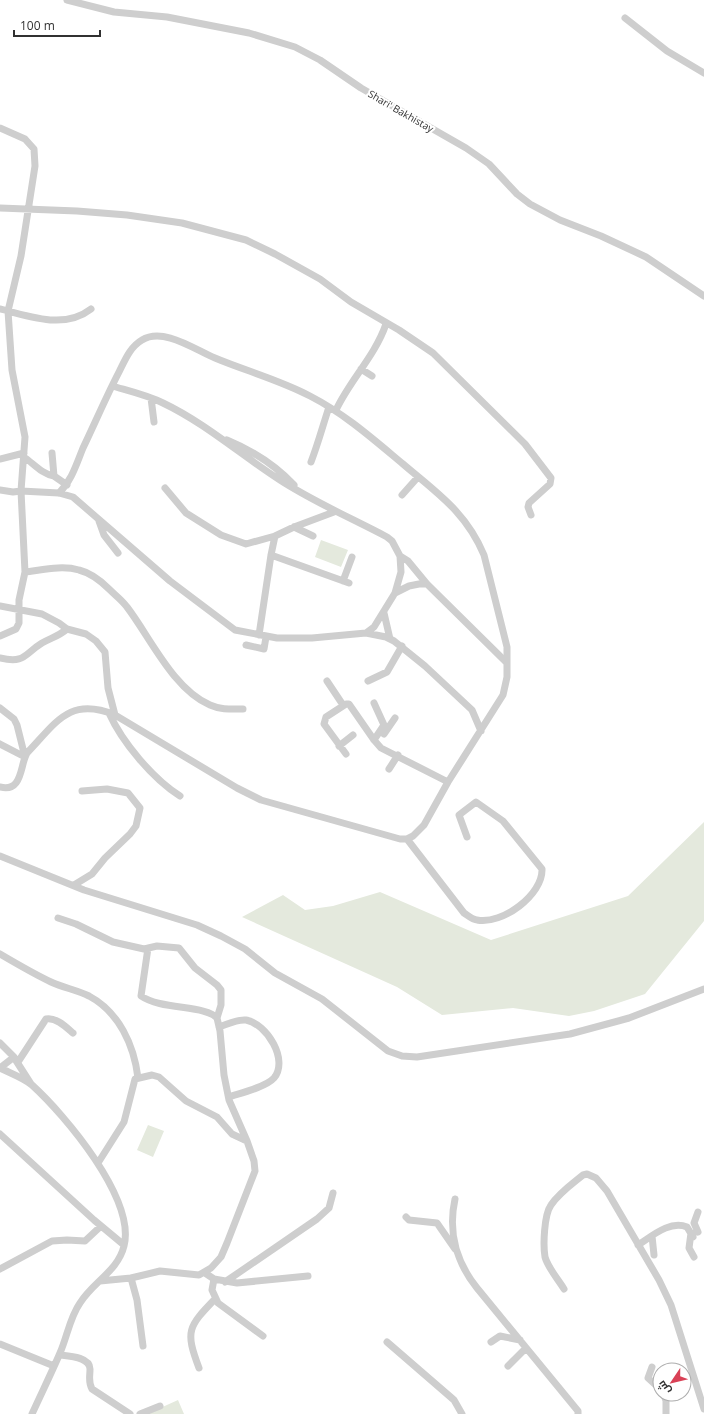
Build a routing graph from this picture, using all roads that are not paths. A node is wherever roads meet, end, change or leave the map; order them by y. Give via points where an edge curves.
1 (67, 0) edge
2 (625, 18) dead end
3 (704, 73) edge
4 (0, 128) edge
5 (0, 208) edge
6 (29, 209) junction
7 (704, 296) edge
8 (0, 309) edge
9 (91, 309) dead end
10 (8, 311) junction
11 (386, 324) junction
12 (361, 369) junction
13 (372, 376) dead end
14 (112, 386) junction
15 (151, 398) junction
16 (332, 408) junction
17 (154, 422) dead end
18 (52, 453) dead end
19 (24, 455) junction
20 (0, 460) edge
21 (311, 462) dead end
22 (54, 476) junction
23 (418, 477) junction
24 (67, 485) junction
25 (165, 488) dead end
26 (0, 490) edge
27 (21, 491) junction
28 (59, 493) junction
29 (402, 495) dead end
30 (334, 512) junction
31 (531, 515) dead end
32 (99, 521) junction
33 (294, 527) junction
34 (275, 536) junction
35 (314, 536) dead end
36 (118, 553) dead end
37 (271, 555) junction
38 (400, 556) junction
39 (352, 557) dead end
40 (25, 572) junction
41 (427, 584) junction
42 (395, 593) junction
43 (0, 606) edge
44 (19, 611) junction
45 (384, 613) junction
46 (67, 629) junction
47 (366, 633) junction
48 (0, 636) edge
49 (262, 636) junction
50 (390, 639) junction
51 (246, 645) dead end
52 (402, 646) junction
53 (0, 658) edge
54 (506, 662) junction
55 (327, 681) dead end
56 (368, 682) dead end
57 (374, 702) dead end
58 (343, 705) junction
59 (0, 708) edge
60 (243, 709) dead end
61 (112, 714) junction
62 (395, 718) dead end
63 (481, 731) junction
64 (353, 735) dead end
65 (375, 742) junction
66 (0, 744) edge
67 (339, 746) junction
68 (346, 754) dead end
69 (398, 755) junction
70 (25, 757) junction
71 (389, 769) dead end
72 (448, 782) junction
73 (0, 787) edge
74 (82, 791) dead end
75 (180, 796) dead end
76 (467, 837) dead end
77 (407, 839) junction
78 (0, 856) edge
79 (74, 885) junction
80 (58, 918) dead end
81 (148, 948) junction
82 (0, 954) edge
83 (704, 989) edge
84 (217, 1018) junction
85 (219, 1027) junction
86 (73, 1033) dead end
87 (0, 1043) edge
88 (16, 1059) junction
89 (0, 1068) edge
90 (138, 1078) junction
91 (31, 1084) junction
92 (229, 1097) junction
93 (0, 1134) edge
94 (247, 1141) junction
95 (98, 1163) junction
96 (333, 1193) dead end
97 (455, 1199) dead end
98 (698, 1212) dead end
99 (406, 1217) dead end
100 (101, 1226) junction
101 (696, 1234) edge
102 (652, 1236) junction
103 (638, 1245) junction
104 (124, 1246) junction
105 (457, 1252) junction
106 (654, 1255) dead end
107 (694, 1257) dead end
108 (0, 1269) edge
109 (205, 1272) junction
110 (308, 1276) dead end
111 (131, 1278) junction
112 (214, 1279) junction
113 (100, 1281) junction
114 (225, 1282) junction
115 (564, 1289) dead end
116 (215, 1299) junction
117 (264, 1336) dead end
118 (520, 1340) junction
119 (386, 1342) dead end
120 (491, 1342) dead end
121 (0, 1344) edge
122 (143, 1346) dead end
123 (526, 1348) junction
124 (60, 1355) junction
125 (54, 1366) junction
126 (508, 1366) dead end
127 (652, 1367) dead end
128 (199, 1368) dead end
129 (652, 1382) edge
130 (666, 1402) edge
131 (160, 1406) dead end
132 (704, 1409) edge
133 (579, 1413) edge
134 (32, 1414) edge
135 (130, 1414) edge
136 (140, 1414) edge
137 (462, 1414) edge
138 (666, 1414) edge

1 - 7 street, Shari' Bakhistay via 114,12 167,17 249,33 294,47 471,151 489,164 530,204 560,220 646,257
2 - 3 street via 667,51
4 - 6 street via 25,140 34,149 35,166
5 - 6 street
6 - 10 street
6 - 11 street via 134,216 182,223 246,240 320,279
8 - 10 street
9 - 10 street via 77,318 62,321
10 - 19 street via 12,370 25,437
11 - 12 street
11 - 31 street via 412,338 447,365 515,433 545,469 551,478 550,484 529,504
12 - 13 street
12 - 16 street
14 - 15 street
14 - 16 street via 133,347 148,337 160,335 297,390
14 - 24 street
15 - 17 street
15 - 30 street via 216,435 256,464
16 - 21 street via 321,430
16 - 23 street via 350,419
18 - 22 street
19 - 20 street
19 - 22 street via 42,472
19 - 27 street
22 - 24 street
23 - 29 street
23 - 54 street via 451,504 480,545 507,647
24 - 28 street
25 - 34 street via 186,513 221,535 246,544
26 - 27 street
27 - 28 street
27 - 40 street
28 - 32 street via 73,497
30 - 33 street
30 - 38 street via 387,537
32 - 36 street via 104,535
32 - 49 street via 224,624 235,630
33 - 34 street
33 - 35 street
34 - 37 street
37 - 39 street via 346,582
37 - 49 street
38 - 41 street via 408,561
38 - 42 street via 402,572
40 - 44 street via 18,600
40 - 60 street via 62,568 79,569 92,575 126,606 156,653 196,696 222,709
41 - 42 street via 409,586
41 - 54 street
42 - 45 street
43 - 44 street
44 - 46 street via 42,614
44 - 48 street via 18,626
45 - 47 street via 374,628
45 - 50 street
46 - 53 street via 59,637 37,646 25,657 18,660
46 - 61 street via 86,634 105,652
47 - 49 street via 312,638
47 - 50 street
49 - 51 street via 264,649
50 - 52 street
52 - 56 street via 388,672
52 - 63 street via 472,710
54 - 63 street via 507,677 503,694
55 - 58 street
57 - 65 street via 384,726
58 - 65 street via 349,704
58 - 67 street via 326,717 324,724
59 - 70 street via 14,718
61 - 70 street via 85,707 75,709 52,726
61 - 75 street via 114,723 135,753 156,776
61 - 77 street via 261,800
62 - 65 street
63 - 72 street
64 - 67 street
65 - 69 street
66 - 70 street
67 - 68 street
69 - 71 street
69 - 72 street
70 - 73 street via 23,769 14,784
72 - 77 street via 424,825
74 - 79 street via 107,789 128,793 140,808 136,826 130,834 92,874
76 - 77 street via 459,815 476,802 503,821 542,869 535,888 524,902 510,913 477,920 464,913
78 - 79 street via 30,870
79 - 83 street via 197,925 221,936 245,949 275,973 322,999 388,1051 402,1056 570,1034 629,1018
80 - 81 street via 82,926 113,942
81 - 84 street via 179,948 195,968 217,984 222,995
81 - 84 street via 140,996 170,1007 206,1011
82 - 90 street via 51,982 89,996 104,1007 115,1018 128,1040 136,1060
84 - 85 street
85 - 92 street
85 - 92 street via 241,1020 259,1026 270,1037 278,1063 276,1074 269,1082
86 - 88 street via 56,1021 46,1018
87 - 88 street
88 - 89 street
88 - 91 street
89 - 91 street
90 - 94 street via 152,1075 164,1080 186,1101 217,1117 232,1134
90 - 95 street via 135,1079 124,1122
91 - 95 street via 63,1118
92 - 94 street
93 - 100 street
94 - 109 street via 254,1160 255,1172 221,1257
95 - 104 street via 120,1206
96 - 114 street via 329,1208 317,1219
97 - 105 street via 451,1214
98 - 101 street via 694,1223
99 - 105 street via 409,1220 437,1223
100 - 104 street
100 - 108 street via 85,1241 52,1241
101 - 102 street via 687,1227 675,1225
101 - 107 street via 689,1248
102 - 103 street
102 - 106 street
103 - 115 street via 614,1201 601,1184 592,1176 583,1175 555,1200 547,1213 545,1257
103 - 132 street via 671,1305
104 - 113 street via 115,1265
105 - 118 street via 468,1276
109 - 111 street via 191,1275 160,1271
109 - 112 street
110 - 114 street via 249,1283
111 - 113 street
111 - 122 street via 137,1300
112 - 114 street
112 - 116 street via 212,1290
113 - 124 street via 79,1304
116 - 117 street via 222,1307
116 - 128 street via 197,1318 189,1333
118 - 120 street via 500,1336
118 - 123 street
119 - 137 street via 454,1400
121 - 125 street
123 - 126 street
123 - 133 street
124 - 125 street
124 - 135 street via 87,1362 92,1389
125 - 134 street
127 - 129 street via 648,1378
130 - 138 street
131 - 136 street

